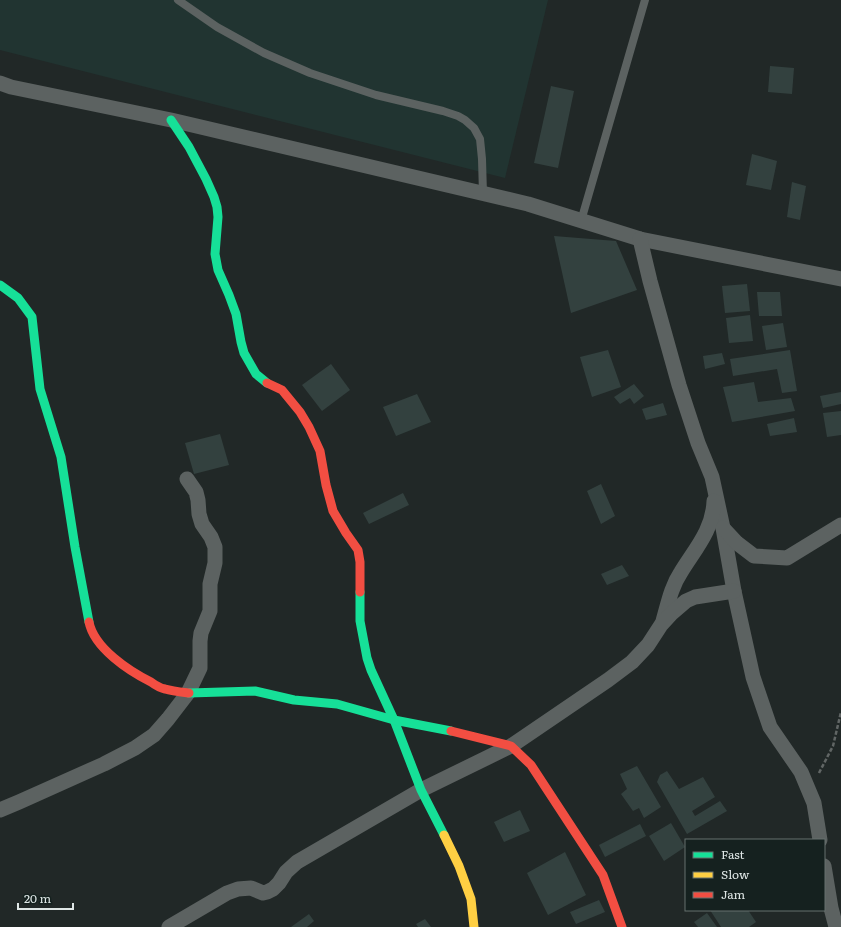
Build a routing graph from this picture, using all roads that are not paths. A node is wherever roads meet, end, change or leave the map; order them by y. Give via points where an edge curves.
1 (178, 0) edge
2 (645, 0) edge
3 (0, 83) edge
4 (171, 120) junction
5 (483, 194) junction
6 (581, 221) junction
7 (640, 239) junction
8 (841, 279) edge
9 (0, 285) edge
10 (187, 479) dead end
11 (715, 490) junction
12 (841, 525) edge
13 (723, 528) junction
14 (734, 591) junction
15 (661, 625) junction
16 (188, 693) junction
17 (394, 720) junction
18 (511, 746) junction
19 (422, 790) junction
20 (0, 810) edge
21 (820, 839) edge
22 (825, 872) edge
23 (169, 927) edge
24 (474, 927) edge
25 (622, 927) edge
26 (836, 927) edge

1 - 5 lane via 244,42 310,73 465,120 474,128 480,139
2 - 6 lane
3 - 4 street
4 - 5 street
4 - 17 street via 189,147 214,197 218,217 216,262 236,314 244,353 256,374 282,390 310,427 320,451 333,510 358,550 360,621 364,646 371,670
5 - 6 street via 528,204
6 - 7 street
7 - 8 street
7 - 11 street via 679,385
9 - 16 street via 18,298 32,317 40,389 65,478 90,628 110,654 138,675 164,689
10 - 16 street via 196,492 202,524 215,547 215,563 210,584 210,611 200,641 200,668
11 - 13 street
11 - 15 street via 714,508 704,538 680,572
12 - 13 street via 787,558 754,556
13 - 14 street
14 - 15 street via 690,599
14 - 21 street via 753,676 770,727 801,772 814,803
15 - 18 street via 648,645 632,662
16 - 17 street via 255,691 294,700 337,704
16 - 20 street via 154,734 135,748
17 - 18 street via 454,731
17 - 19 street
18 - 19 street
18 - 25 street via 531,765 603,875
19 - 23 street via 297,862 273,889 263,893 251,888 227,893
19 - 24 street via 459,866 471,899
22 - 26 street

